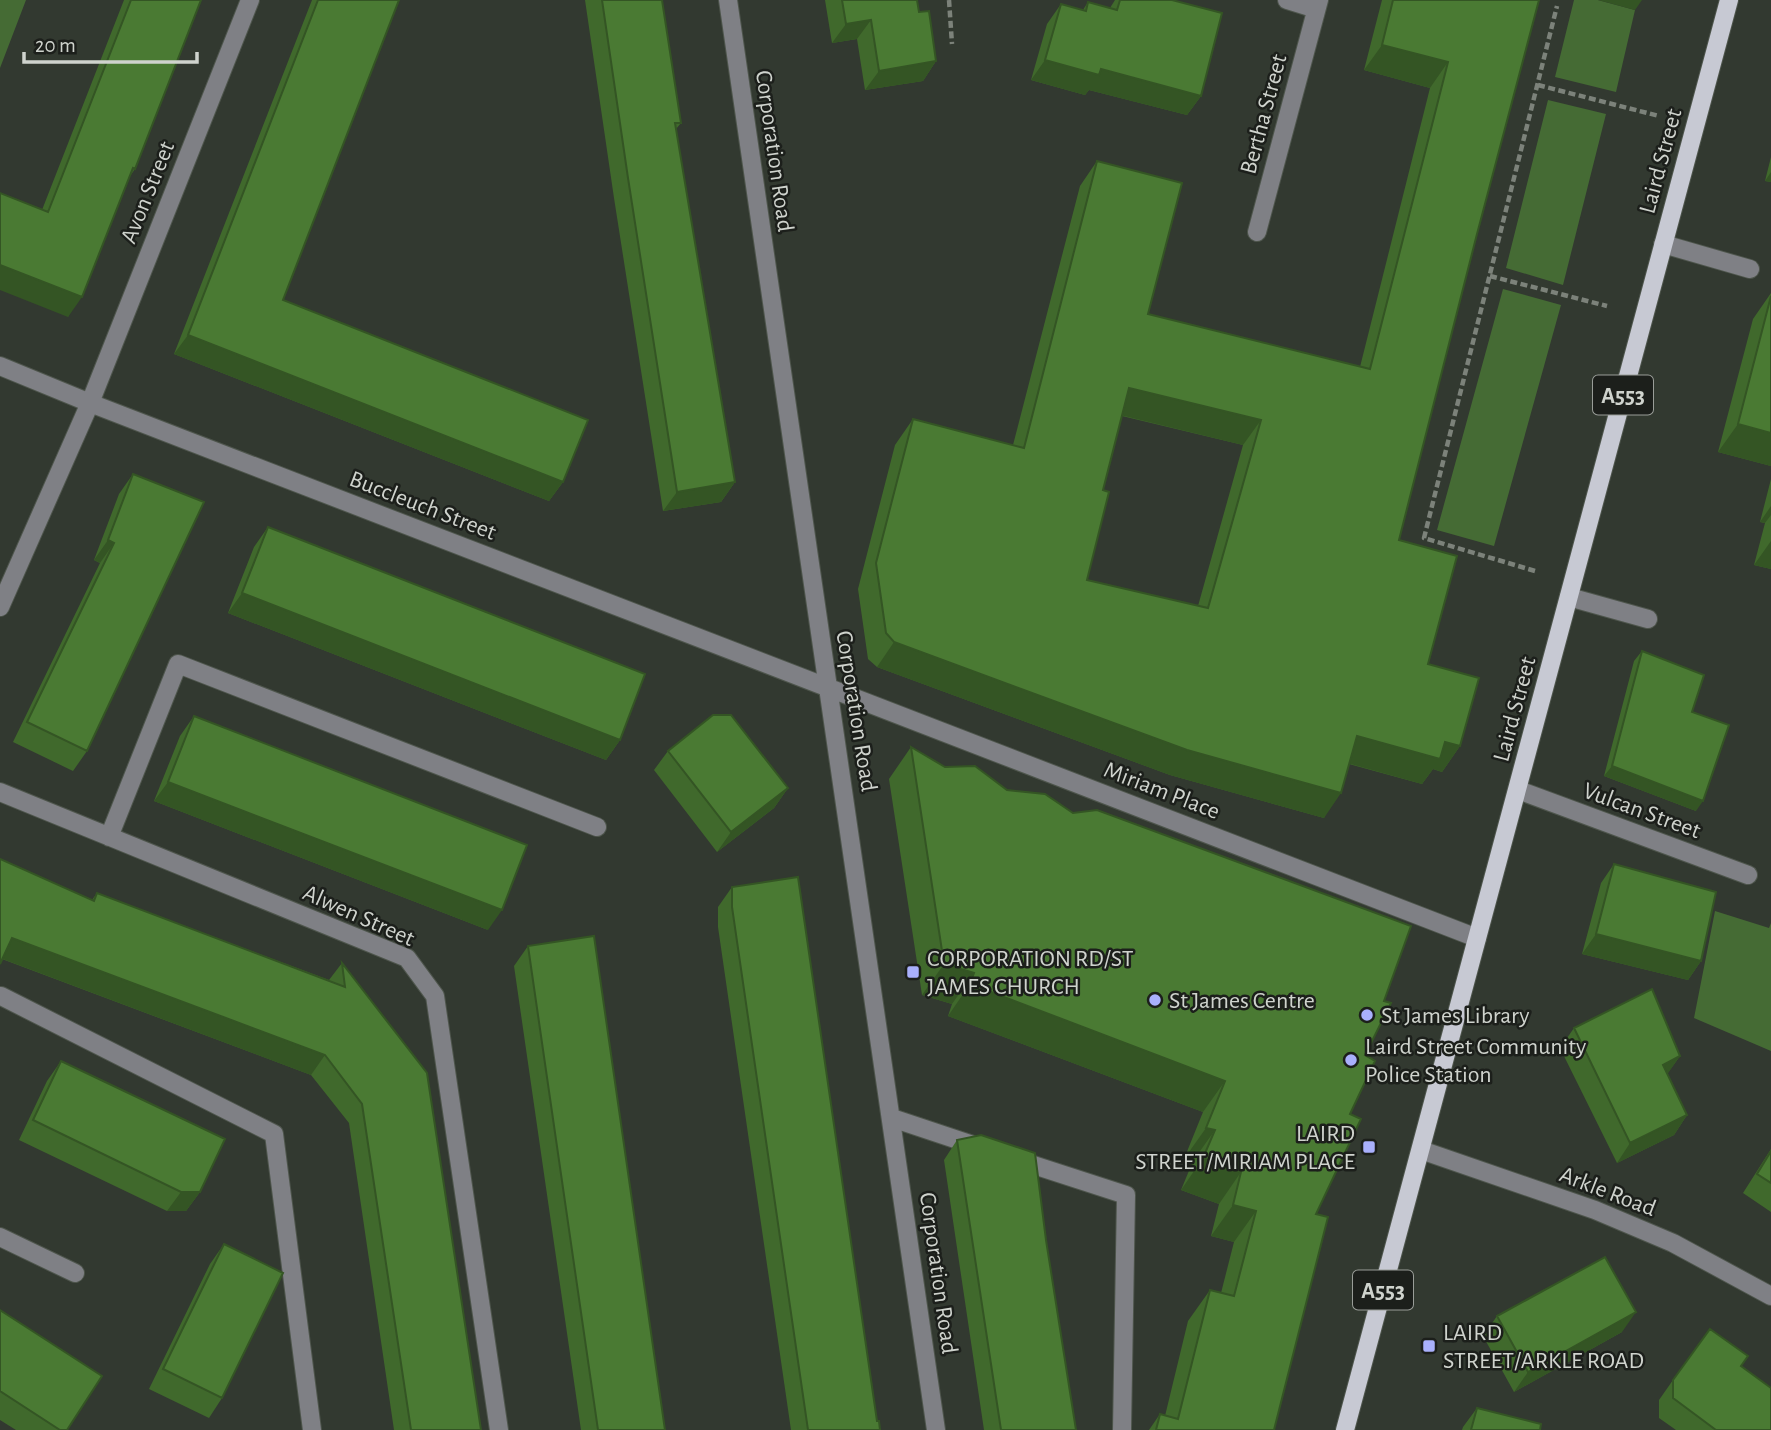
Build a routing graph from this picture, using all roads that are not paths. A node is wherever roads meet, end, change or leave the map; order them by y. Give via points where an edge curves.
1 (250, 0) edge
2 (728, 0) edge
3 (1287, 0) edge
4 (1729, 0) edge
5 (1317, 5) edge
6 (1257, 232) dead end
7 (1663, 244) junction
8 (1750, 269) dead end
9 (0, 366) edge
10 (90, 403) junction
11 (1571, 590) junction
12 (0, 607) edge
13 (1648, 619) dead end
14 (830, 688) junction
15 (1518, 790) junction
16 (0, 792) edge
17 (597, 827) dead end
18 (109, 837) junction
19 (1748, 875) dead end
20 (1477, 938) junction
21 (1, 996) edge
22 (892, 1118) junction
23 (1421, 1150) junction
24 (0, 1237) edge
25 (75, 1272) dead end
26 (1771, 1296) edge
27 (312, 1430) edge
28 (499, 1430) edge
29 (936, 1430) edge
30 (1122, 1430) edge
31 (1345, 1430) edge

1 - 10 street, Avon Street
2 - 14 street, Corporation Road
3 - 5 street, Bertha Street
4 - 7 main road, Laird Street / A553
5 - 6 street, Bertha Street
7 - 8 street
7 - 11 main road, Laird Street / A553
9 - 10 street, Buccleuch Street
10 - 12 street, Avon Street
10 - 14 street, Buccleuch Street
11 - 13 street
11 - 15 main road, Laird Street / A553
14 - 20 street, Miriam Place
14 - 22 street, Corporation Road
15 - 19 street, Vulcan Street
15 - 20 main road, Laird Street / A553
16 - 18 street, Alwen Street
17 - 18 street via 178,664
18 - 28 street, Alwen Street via 407,958 435,996
20 - 23 main road, Laird Street / A553
21 - 27 street via 274,1134
22 - 29 street, Corporation Road
22 - 30 street via 1126,1195
23 - 26 street, Arkle Road via 1594,1210 1673,1243
23 - 31 main road, Laird Street / A553
24 - 25 street

